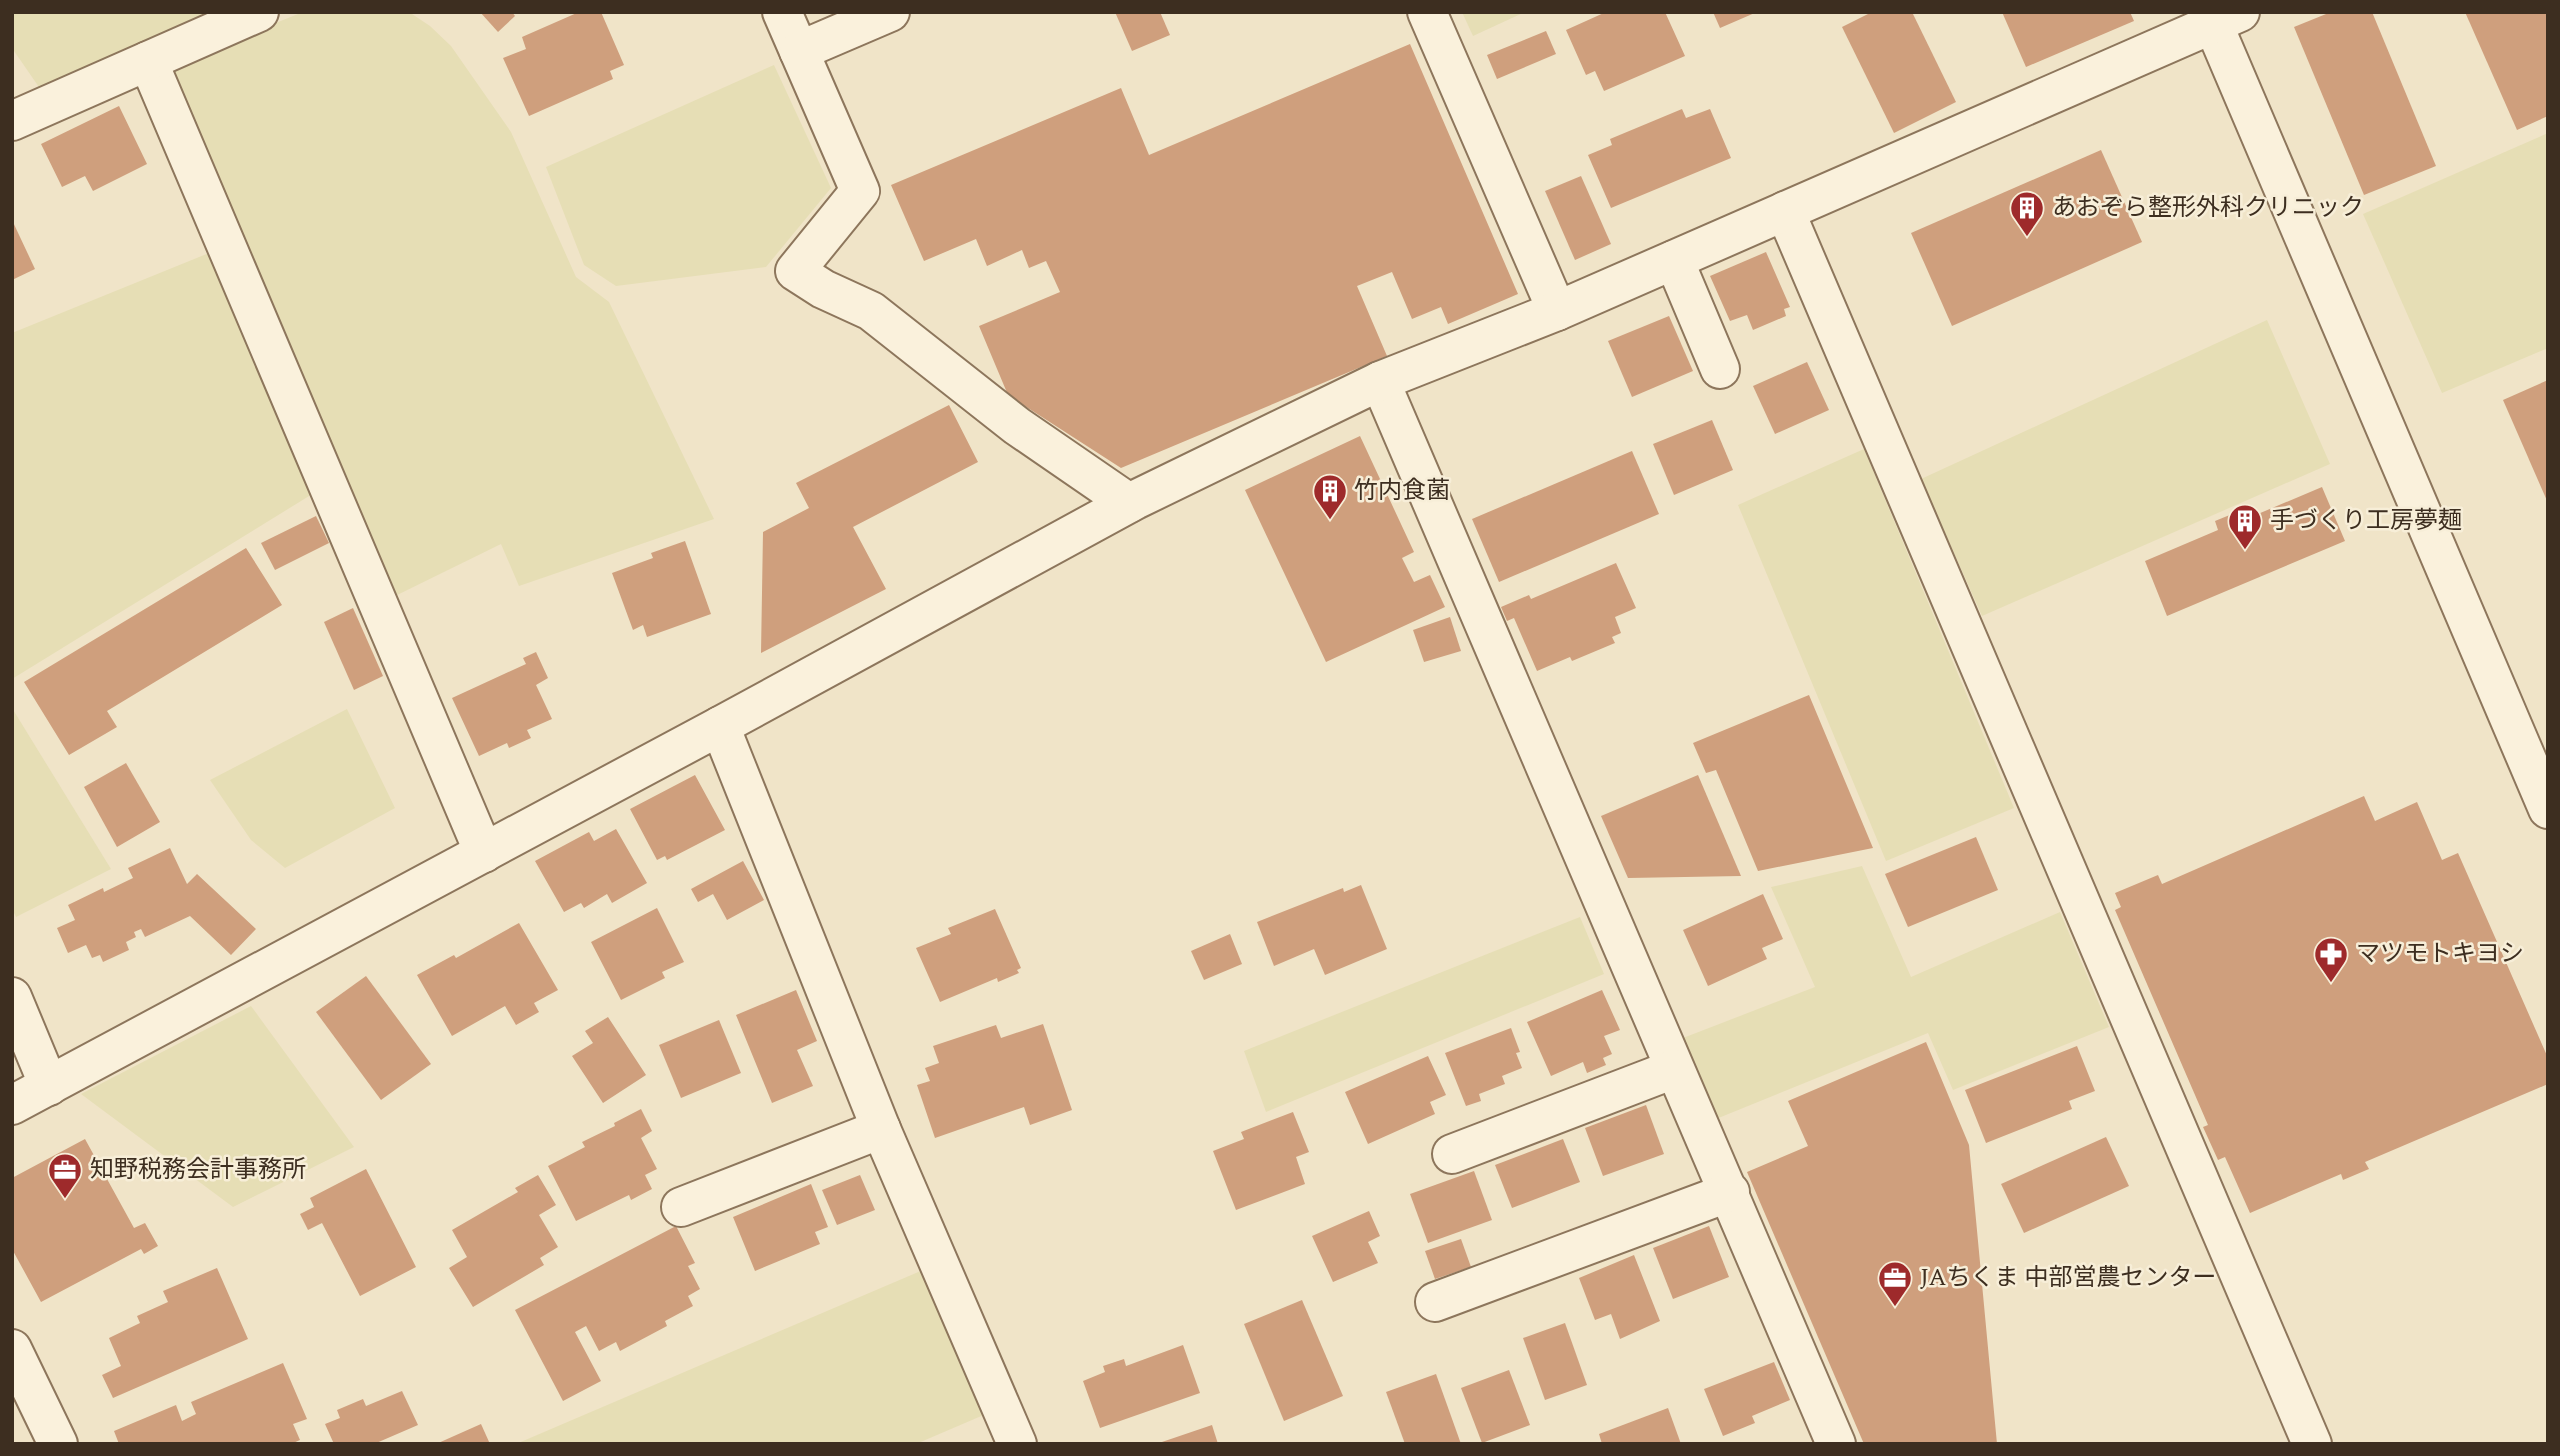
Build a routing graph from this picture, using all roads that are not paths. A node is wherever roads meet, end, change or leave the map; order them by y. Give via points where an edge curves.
1 (259, 12) edge
2 (782, 12) edge
3 (890, 12) edge
4 (1427, 12) edge
5 (2220, 16) edge
6 (799, 51) junction
7 (148, 61) junction
8 (12, 121) edge
9 (1785, 211) junction
10 (1674, 260) junction
11 (1557, 311) junction
12 (1720, 369) dead end
13 (1380, 381) junction
14 (1129, 503) junction
15 (720, 726) junction
16 (2548, 809) edge
17 (484, 853) junction
18 (12, 997) edge
19 (1674, 1069) junction
20 (49, 1086) junction
21 (12, 1105) edge
22 (881, 1129) junction
23 (1452, 1154) dead end
24 (1730, 1192) junction
25 (681, 1207) dead end
26 (1435, 1302) dead end
27 (12, 1349) edge
28 (58, 1444) edge
29 (1017, 1444) edge
30 (1836, 1444) edge
31 (2312, 1444) edge

1 - 7 street
2 - 6 street
3 - 6 street
4 - 11 street
5 - 9 street
5 - 16 street
6 - 14 street via 860,191 795,271 871,311 1017,426
7 - 8 street
7 - 17 street
9 - 10 street
9 - 31 street
10 - 11 street
10 - 12 street
11 - 13 street
13 - 14 street
13 - 19 street
14 - 15 street
15 - 17 street
15 - 22 street
17 - 20 street
18 - 20 street
19 - 23 street
19 - 24 street
20 - 21 street
22 - 25 street
22 - 29 street
24 - 26 street
24 - 30 street
27 - 28 street

